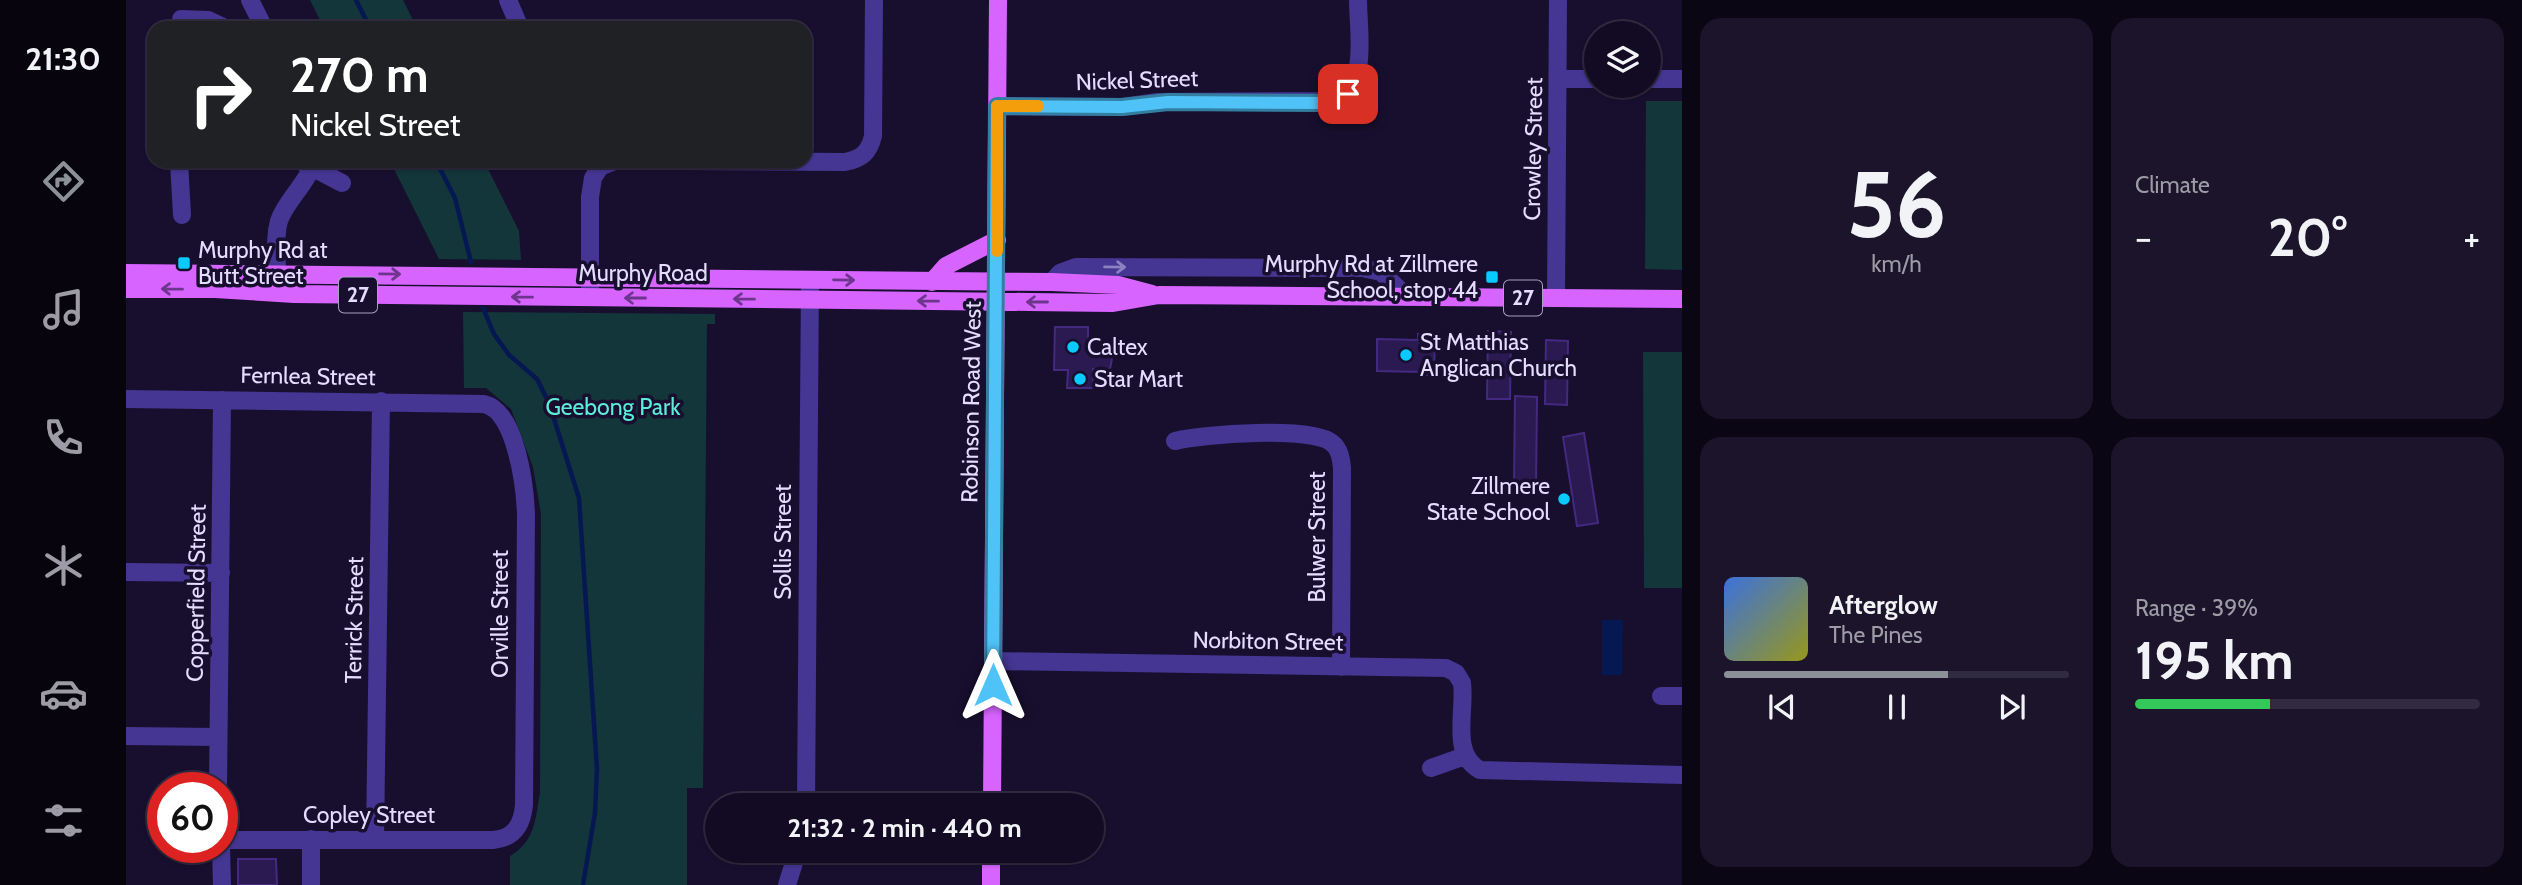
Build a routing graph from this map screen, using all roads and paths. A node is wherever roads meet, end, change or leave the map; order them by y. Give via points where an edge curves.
1 (180, 0) edge
2 (250, 0) edge
3 (508, 0) edge
4 (874, 0) edge
5 (998, 0) edge
6 (1358, 0) edge
7 (1558, 0) edge
8 (180, 21) edge
9 (260, 21) edge
10 (517, 21) edge
11 (1558, 79) junction
12 (1584, 79) edge
13 (1661, 79) edge
14 (1682, 79) edge
15 (997, 106) junction
16 (812, 162) edge
17 (180, 168) edge
18 (304, 168) edge
19 (311, 168) edge
20 (600, 168) edge
21 (342, 183) dead end
22 (183, 215) dead end
23 (997, 240) junction
24 (277, 272) junction
25 (126, 273) edge
26 (590, 276) junction
27 (810, 280) junction
28 (932, 282) junction
29 (997, 282) junction
30 (1052, 282) junction
31 (126, 289) edge
32 (1159, 295) junction
33 (1407, 297) junction
34 (590, 298) junction
35 (1556, 298) junction
36 (809, 299) junction
37 (1682, 299) edge
38 (996, 301) junction
39 (126, 399) edge
40 (222, 400) junction
41 (381, 401) junction
42 (489, 405) joint
43 (1175, 441) dead end
44 (126, 572) edge
45 (221, 573) junction
46 (993, 661) junction
47 (1341, 667) junction
48 (1661, 696) dead end
49 (1682, 696) edge
50 (126, 736) edge
51 (218, 737) junction
52 (1465, 756) junction
53 (1431, 768) dead end
54 (218, 772) edge
55 (1682, 775) edge
56 (806, 793) edge
57 (992, 793) edge
58 (515, 832) joint
59 (311, 839) junction
60 (375, 839) junction
61 (238, 840) edge
62 (221, 863) edge
63 (794, 863) edge
64 (991, 863) edge
65 (222, 885) edge
66 (311, 885) edge
67 (788, 885) edge
68 (991, 885) edge

1 - 8 street
2 - 9 street
3 - 10 street
4 - 16 street via 871,144 860,158
5 - 15 main road, Robinson Road West
6 - 15 street, Nickel Street via 1357,73 1353,89 1336,101
7 - 11 street, Crowley Street
11 - 12 street
11 - 35 street, Crowley Street
13 - 14 street
15 - 23 main road, Robinson Road West
17 - 22 street
18 - 24 street via 299,192 280,218
19 - 21 street
20 - 26 street via 591,186
23 - 28 main road via 946,265
23 - 29 main road, Robinson Road West
24 - 25 main road, Murphy Road / 27
24 -> 26 main road, Murphy Road / 27
26 - 27 main road, Murphy Road / 27
26 - 34 street
27 -> 28 main road, Murphy Road / 27
27 - 36 street, Sollis Street
28 - 29 main road, Murphy Road / 27
29 - 30 main road, Murphy Road / 27
29 - 38 main road, Robinson Road West
30 - 32 main road, Murphy Road / 27 via 1118,285
30 -> 33 street, Murphy Road via 1076,267 1362,268 1381,272
34 -> 31 main road, Murphy Road / 27
32 - 33 main road, Murphy Road / 27
32 -> 38 main road, Murphy Road / 27 via 1113,303
33 - 35 main road, Murphy Road / 27
36 -> 34 main road, Murphy Road / 27
35 - 37 main road, Murphy Road / 27
38 -> 36 main road, Murphy Road / 27
36 - 56 street, Sollis Street
38 - 46 main road, Robinson Road West
39 - 40 street, Fernlea Street
40 - 41 street, Fernlea Street
40 - 45 street, Copperfield Street
41 - 42 street, Fernlea Street
41 - 60 street, Terrick Street
42 - 58 street, Orville Street via 510,430 526,500 524,805
43 - 47 street, Bulwer Street via 1207,434 1306,434 1336,446 1342,468
44 - 45 street
45 - 51 street, Copperfield Street
46 - 47 street, Norbiton Street
46 - 57 main road, Robinson Road West
47 - 52 street, Norbiton Street via 1451,670 1462,683
48 - 49 street
50 - 51 street
51 - 54 street, Copperfield Street
52 - 53 street
52 - 55 street via 1472,766 1490,772
58 - 60 street, Copley Street via 493,840
59 - 60 street, Copley Street
59 - 61 street, Copley Street
59 - 66 street
62 - 65 street
63 - 67 street
64 - 68 main road

